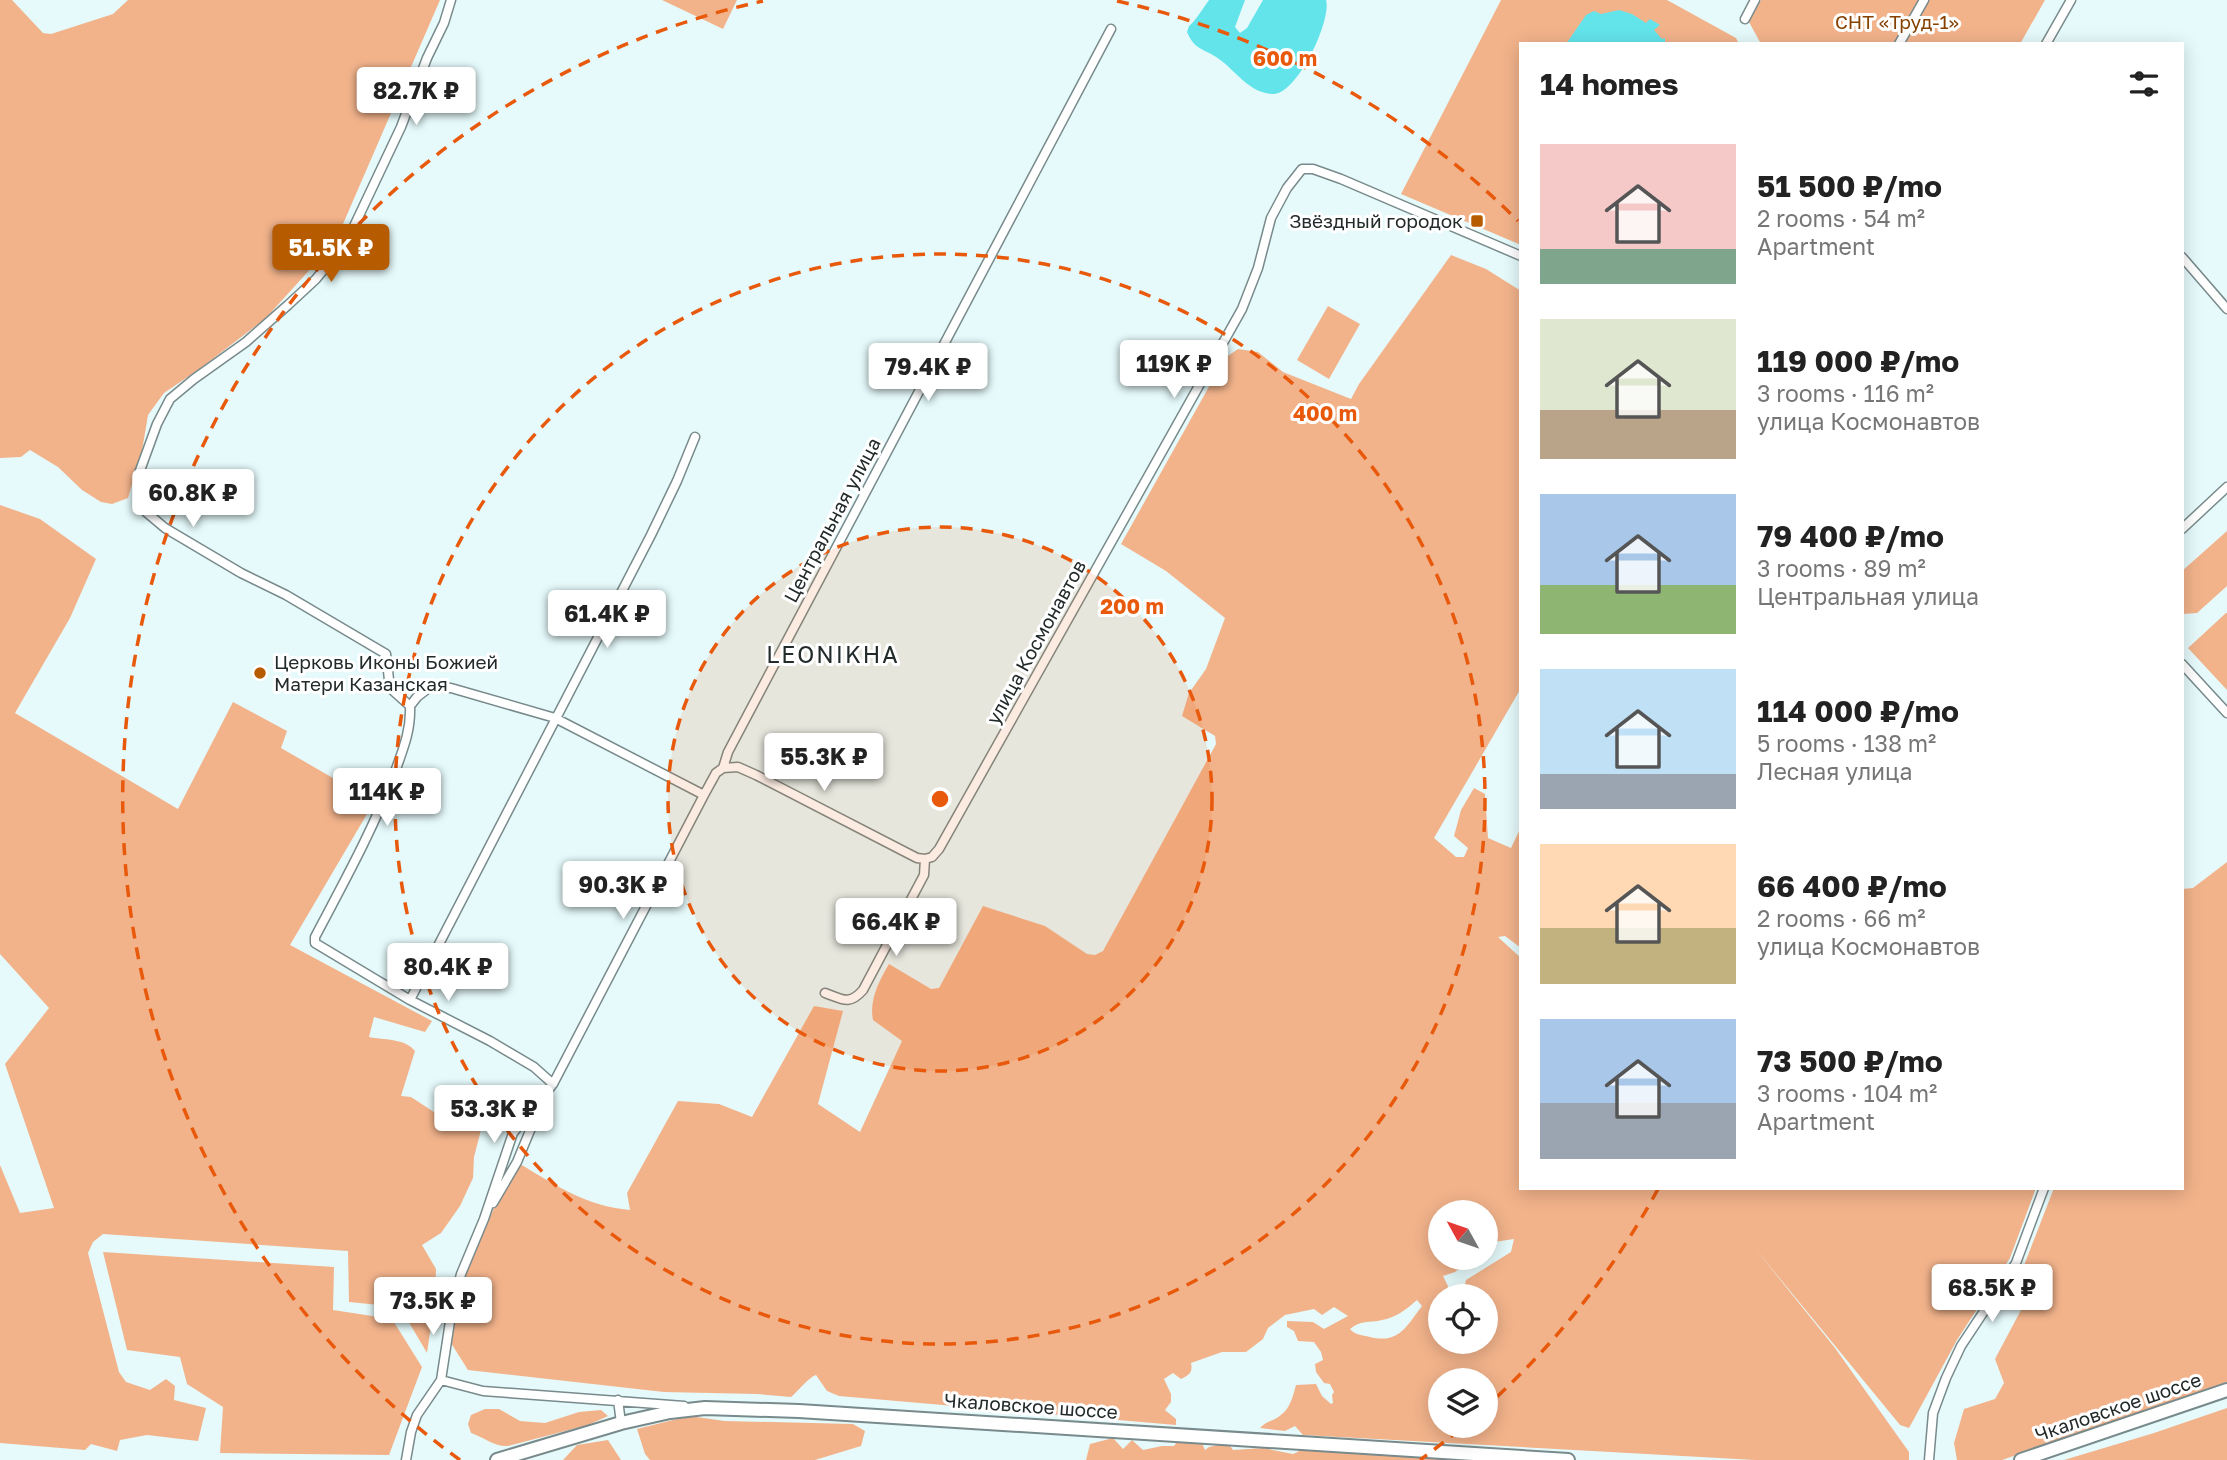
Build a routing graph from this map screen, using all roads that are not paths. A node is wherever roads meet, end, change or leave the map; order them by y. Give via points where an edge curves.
1 (451, 0) edge
2 (1755, 0) edge
3 (1924, 0) edge
4 (2071, 0) edge
5 (1745, 19) dead end
6 (1111, 29) dead end
7 (1900, 42) edge
8 (2047, 42) edge
9 (1519, 255) edge
10 (2184, 259) edge
11 (2227, 309) edge
12 (695, 437) dead end
13 (2227, 487) edge
14 (2184, 527) edge
15 (2184, 666) edge
16 (410, 706) junction
17 (2227, 713) edge
18 (555, 718) junction
19 (723, 768) junction
20 (705, 795) junction
21 (925, 859) junction
22 (825, 993) dead end
23 (410, 1000) junction
24 (553, 1084) junction
25 (545, 1095) junction
26 (2043, 1190) edge
27 (484, 1219) junction
28 (440, 1380) junction
29 (2227, 1390) edge
30 (618, 1400) junction
31 (705, 1408) junction
32 (621, 1423) junction
33 (406, 1460) edge
34 (497, 1460) edge
35 (1568, 1460) edge
36 (1929, 1460) edge
37 (2021, 1460) edge

1 - 16 street via 401,127 347,241 288,305 170,399 138,476 140,504 165,528 386,654 390,688
2 - 5 street
3 - 7 street
4 - 8 street
6 - 19 street, Центральная улица
9 - 21 street, улица Космонавтов via 1341,178 1302,169 1271,218 1242,309 939,849
10 - 11 street
12 - 18 street via 651,535
13 - 14 street
15 - 17 street
16 - 18 street via 430,687 451,688
16 - 23 street via 410,732 388,789 315,937 319,947
18 - 20 street
18 - 23 street
19 - 20 street, Центральная улица
19 - 21 street via 738,767 756,775
20 - 24 street, Центральная улица
21 - 22 street, улица Космонавтов via 924,875 863,990 848,1001
23 - 24 street via 490,1041
24 - 25 street, Центральная улица
25 - 27 street via 517,1162
25 - 27 street via 513,1133
26 - 36 street via 2016,1263 1961,1346 1946,1378 1933,1413
27 - 28 street via 461,1274
28 - 30 street via 483,1391
28 - 33 street via 417,1415
29 - 37 street, Чкаловское шоссе
30 - 31 street
30 - 32 street
31 - 32 street, Чкаловское шоссе
31 - 35 street, Чкаловское шоссе
32 - 34 street, Чкаловское шоссе

